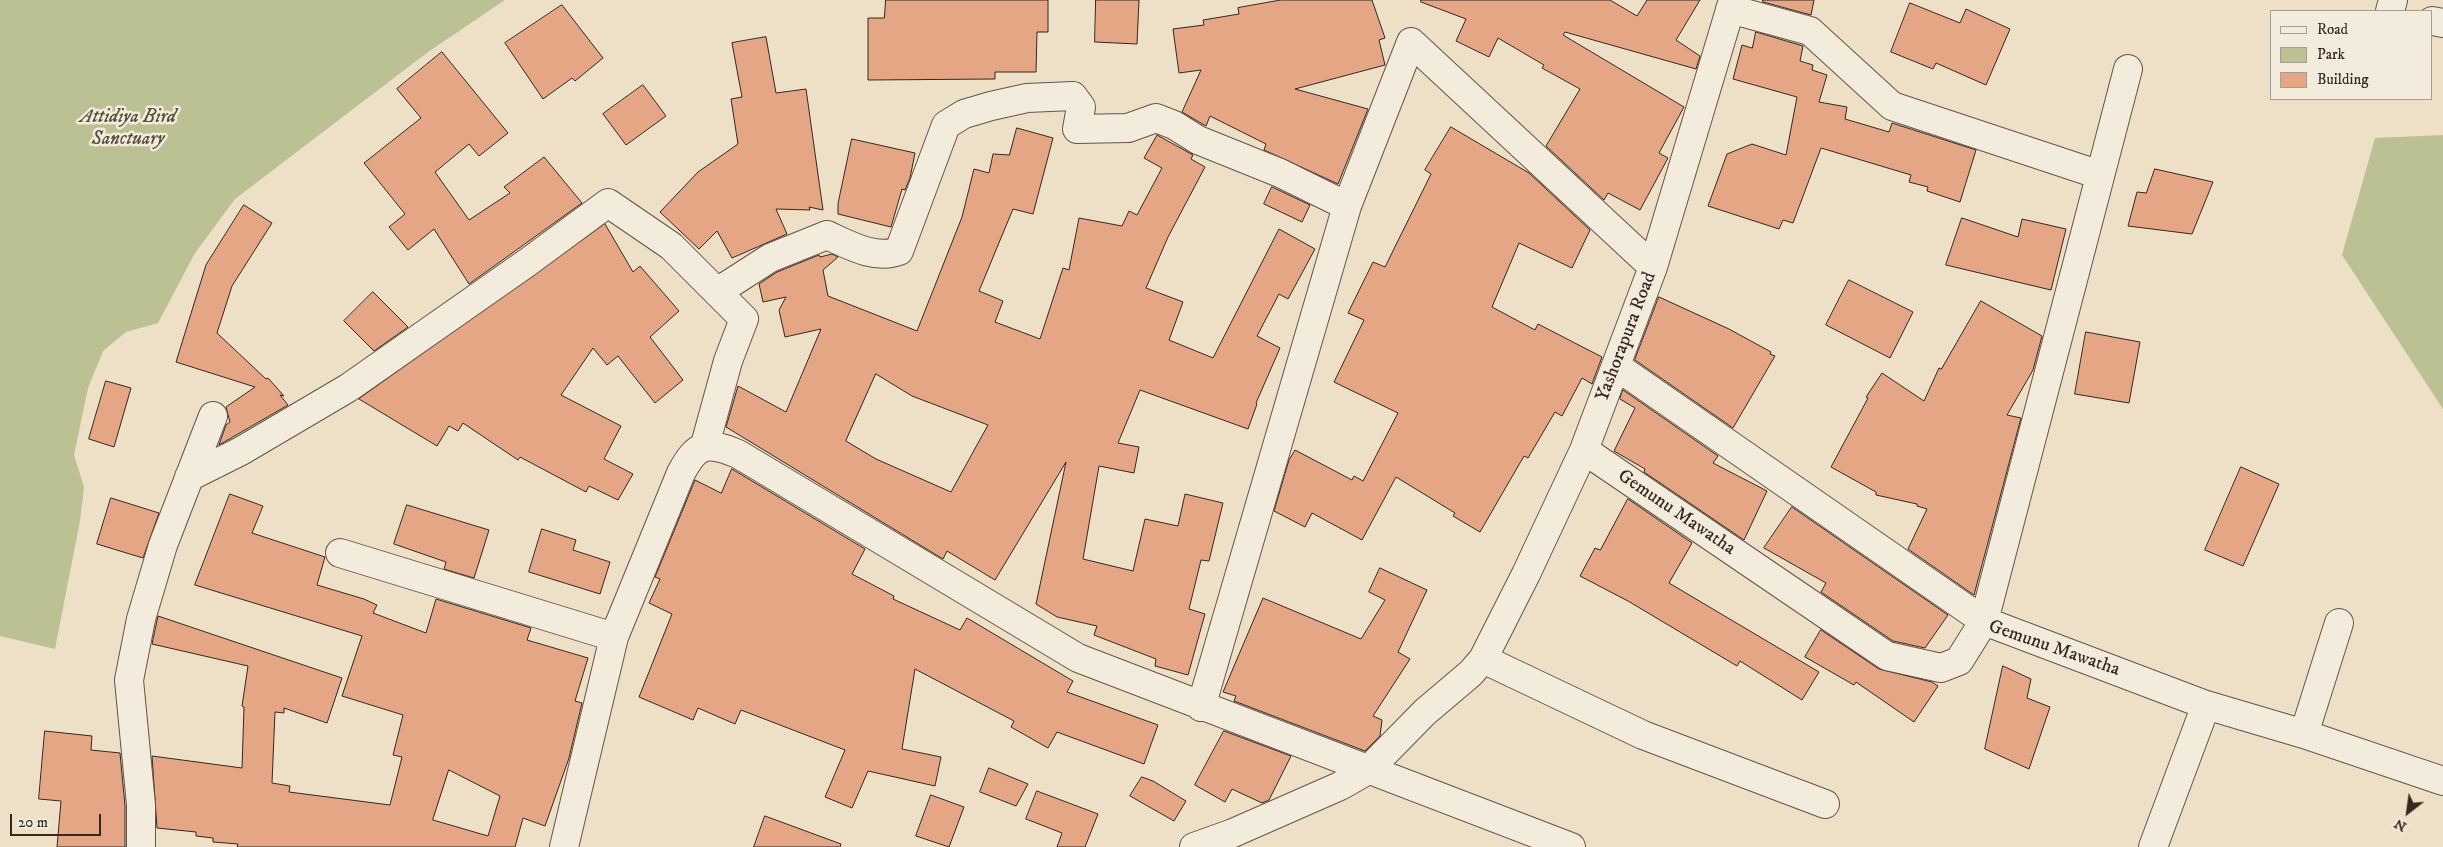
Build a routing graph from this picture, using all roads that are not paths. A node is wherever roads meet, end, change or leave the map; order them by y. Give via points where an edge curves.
1 (1731, 5) edge
2 (2128, 69) dead end
3 (2100, 175) junction
4 (1347, 206) junction
5 (1653, 267) junction
6 (717, 292) junction
7 (1616, 366) junction
8 (213, 416) dead end
9 (704, 446) junction
10 (1584, 450) junction
11 (189, 477) junction
12 (340, 553) dead end
13 (1984, 621) junction
14 (2339, 623) dead end
15 (614, 637) junction
16 (1483, 659) junction
17 (2206, 705) junction
18 (1201, 707) junction
19 (2304, 734) junction
20 (1368, 770) junction
21 (2443, 781) edge
22 (1825, 804) dead end
23 (141, 847) edge
24 (564, 847) edge
25 (1194, 847) edge
26 (1571, 847) edge
27 (2153, 847) edge

1 - 3 street via 1810,31 1892,106
1 - 5 street, Yashorapura Road
2 - 3 street
3 - 13 street
4 - 5 street via 1411,42
4 - 6 street via 1156,118 1128,128 1077,130 1082,107 1073,96 1026,98 964,114 946,125 899,251 888,254 857,249 827,235 770,258
4 - 18 street
5 - 7 street, Yashorapura Road
6 - 9 street via 744,319 728,361
6 - 11 street via 671,246 608,203 348,388 241,451
7 - 10 street, Yashorapura Road
7 - 13 street
8 - 11 street
9 - 15 street via 691,455 681,473
9 - 18 street via 719,446 738,454 1078,658
10 - 13 street, Gemunu Mawatha via 1887,656 1941,668 1959,661
10 - 16 street, Yashorapura Road
11 - 23 street via 163,545 129,680 139,777
12 - 15 street
13 - 17 street, Gemunu Mawatha
14 - 19 street
15 - 24 street
16 - 20 street, Yashorapura Road via 1424,712
16 - 22 street via 1643,735
17 - 19 street, Gemunu Mawatha
17 - 27 street
18 - 20 street
19 - 21 street, Gemunu Mawatha
20 - 25 street, Yashorapura Road via 1322,794
20 - 26 street

